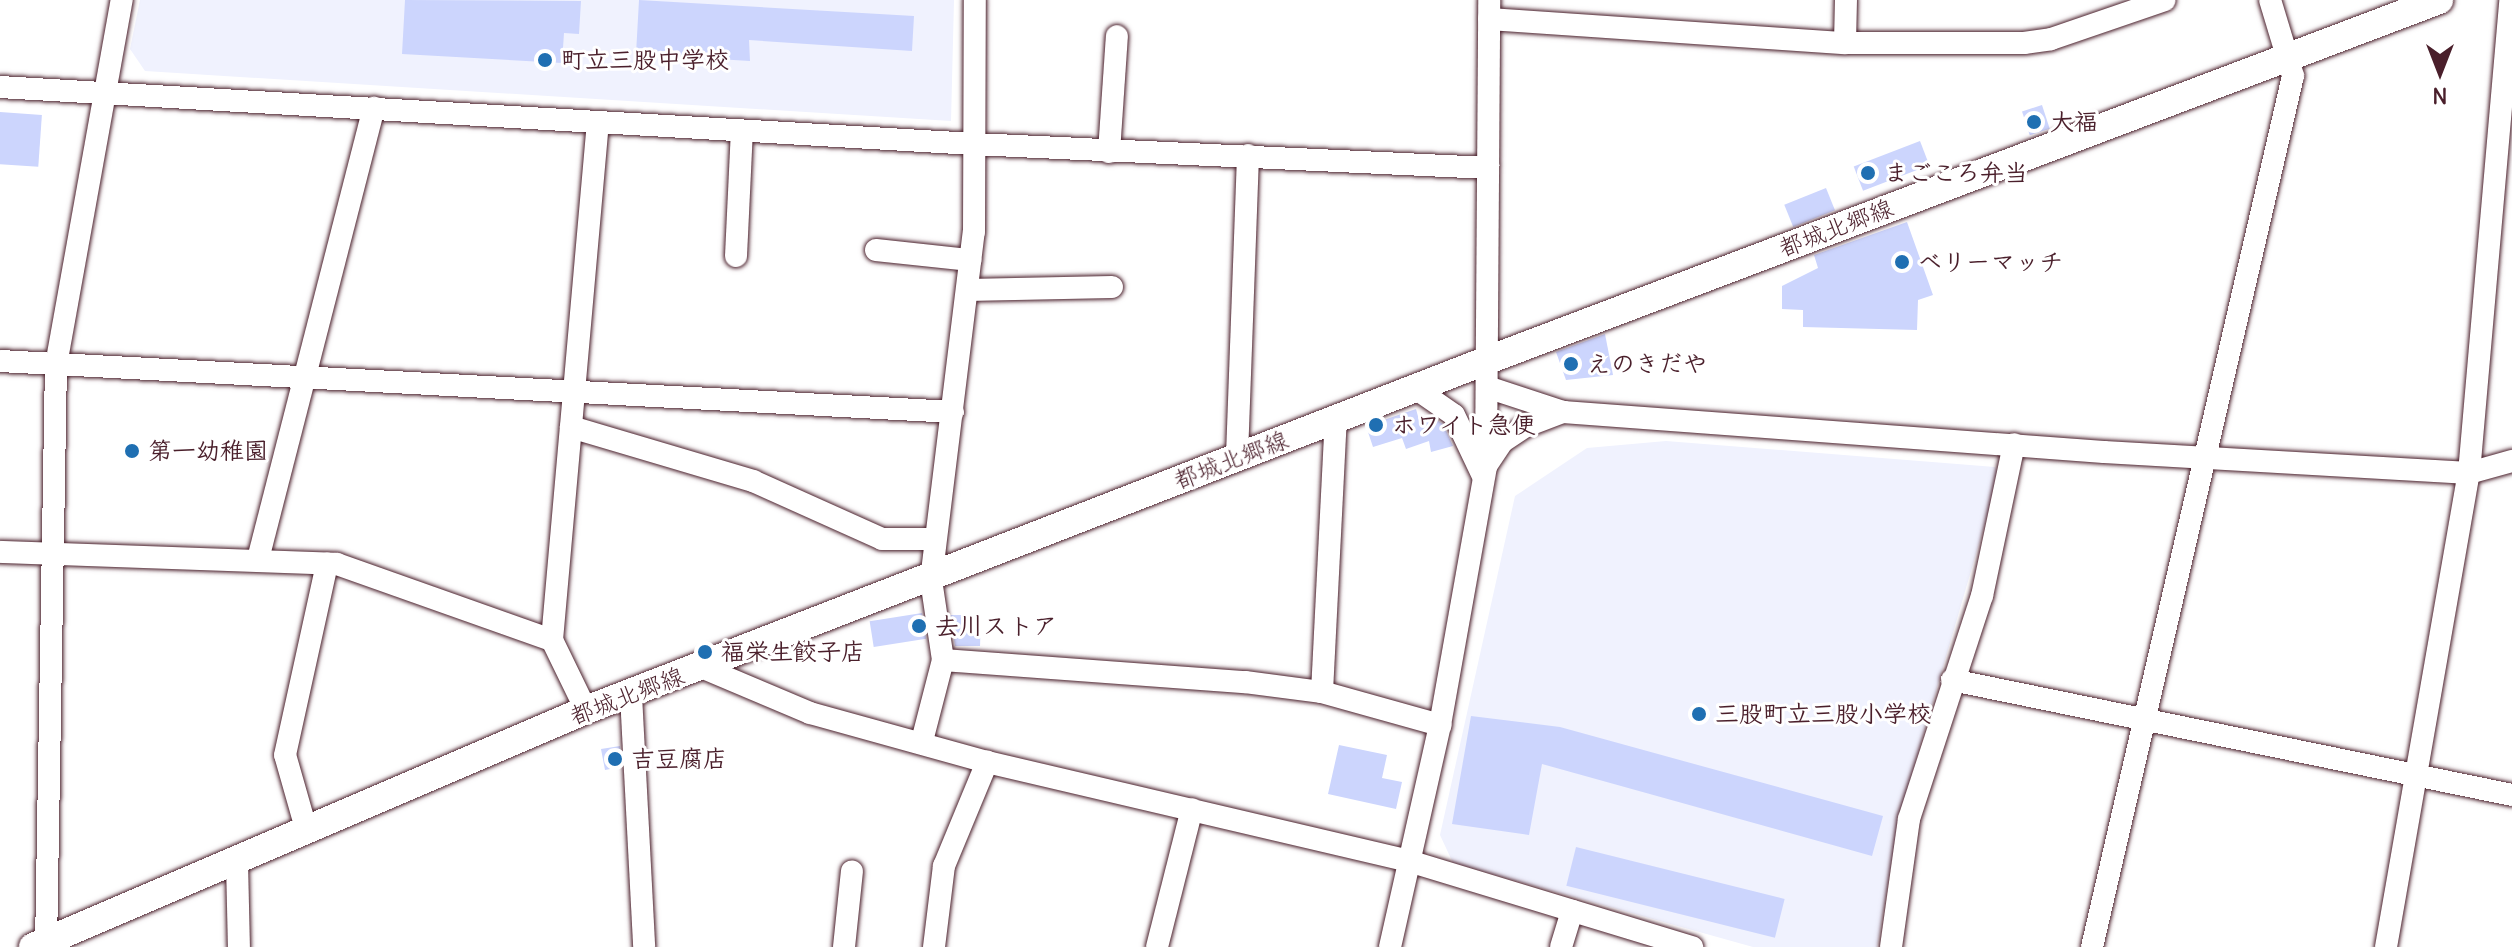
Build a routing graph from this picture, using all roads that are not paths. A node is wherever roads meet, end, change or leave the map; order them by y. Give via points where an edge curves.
1 (122, 0) edge
2 (975, 0) edge
3 (1846, 0) edge
4 (2165, 0) edge
5 (2270, 0) edge
6 (2439, 0) edge
7 (2510, 0) edge
8 (1489, 9) edge
9 (1117, 36) dead end
10 (1845, 43) junction
11 (2286, 58) junction
12 (0, 87) edge
13 (104, 92) junction
14 (374, 108) junction
15 (598, 122) junction
16 (742, 131) junction
17 (974, 144) junction
18 (1109, 152) junction
19 (1248, 155) junction
20 (1488, 168) junction
21 (876, 250) dead end
22 (736, 256) dead end
23 (970, 260) junction
24 (1112, 287) dead end
25 (967, 290) junction
26 (0, 361) edge
27 (56, 365) junction
28 (1488, 373) junction
29 (308, 375) junction
30 (1415, 388) junction
31 (574, 390) junction
32 (953, 412) junction
33 (1563, 412) junction
34 (1336, 419) junction
35 (571, 427) junction
36 (2014, 444) junction
37 (1237, 456) junction
38 (2209, 458) junction
39 (2512, 461) edge
40 (1485, 472) junction
41 (2469, 473) junction
42 (933, 539) junction
43 (0, 552) edge
44 (49, 554) junction
45 (258, 559) junction
46 (327, 564) junction
47 (931, 580) junction
48 (552, 640) junction
49 (943, 660) junction
50 (701, 667) junction
51 (1952, 680) junction
52 (1322, 692) junction
53 (631, 695) junction
54 (586, 710) junction
55 (2148, 716) junction
56 (1440, 725) junction
57 (922, 741) junction
58 (987, 762) junction
59 (2418, 775) junction
60 (2512, 795) edge
61 (1192, 809) junction
62 (307, 832) junction
63 (237, 862) junction
64 (1412, 862) junction
65 (852, 871) dead end
66 (1572, 911) junction
67 (42, 945) edge
68 (239, 947) edge
69 (644, 947) edge
70 (844, 947) edge
71 (934, 947) edge
72 (1157, 947) edge
73 (1390, 947) edge
74 (1561, 947) edge
75 (1692, 947) edge
76 (1891, 947) edge
77 (2092, 947) edge
78 (2386, 947) edge

1 - 13 street
2 - 17 street
3 - 10 street
4 - 10 street via 2037,41
5 - 11 street
6 - 11 main road, 都城北郷線
7 - 41 street
8 - 10 street
8 - 20 street
9 - 18 street
11 - 28 main road, 都城北郷線
11 - 38 street via 2293,76
12 - 13 street
13 - 14 street
13 - 27 street
14 - 15 street
14 - 29 street
15 - 16 street
15 - 31 street
16 - 17 street
16 - 22 street
17 - 18 street
17 - 23 street
18 - 19 street
19 - 20 street
19 - 37 street
20 - 28 street
21 - 23 street
23 - 25 street
24 - 25 street
25 - 32 street
26 - 27 street
27 - 29 street
27 - 44 street
28 - 30 main road, 都城北郷線
28 - 33 street
28 - 40 street
29 - 31 street
29 - 45 street
30 - 34 main road, 都城北郷線
30 - 40 street via 1454,415
31 - 32 street
31 - 35 street
32 - 42 street
33 - 36 street
33 - 40 street via 1502,442
34 - 37 main road, 都城北郷線
34 - 52 street
35 - 42 street via 753,481 882,539
35 - 48 street
36 - 38 street
36 - 51 street via 1982,596
37 - 47 main road, 都城北郷線
38 - 41 street
38 - 55 street
39 - 41 street
40 - 56 street
41 - 59 street
42 - 47 street
43 - 44 street
44 - 45 street
44 - 67 street
45 - 46 street
46 - 48 street
46 - 62 street via 285,755
47 - 49 street
47 - 50 main road, 都城北郷線
48 - 54 street
49 - 52 street via 1123,670
49 - 57 street
50 - 53 main road, 都城北郷線
50 - 57 street via 810,713
51 - 55 street
51 - 76 street via 1909,819
52 - 56 street
53 - 54 main road, 都城北郷線
53 - 69 street
54 - 62 main road, 都城北郷線
55 - 59 street
55 - 77 street
56 - 64 street
57 - 58 street
58 - 61 street
58 - 71 street via 944,866
59 - 60 street
59 - 78 street
61 - 64 street
61 - 72 street
62 - 63 main road, 都城北郷線
63 - 67 main road, 都城北郷線
63 - 68 street
64 - 66 street
64 - 73 street
65 - 70 street
66 - 74 street
66 - 75 street

